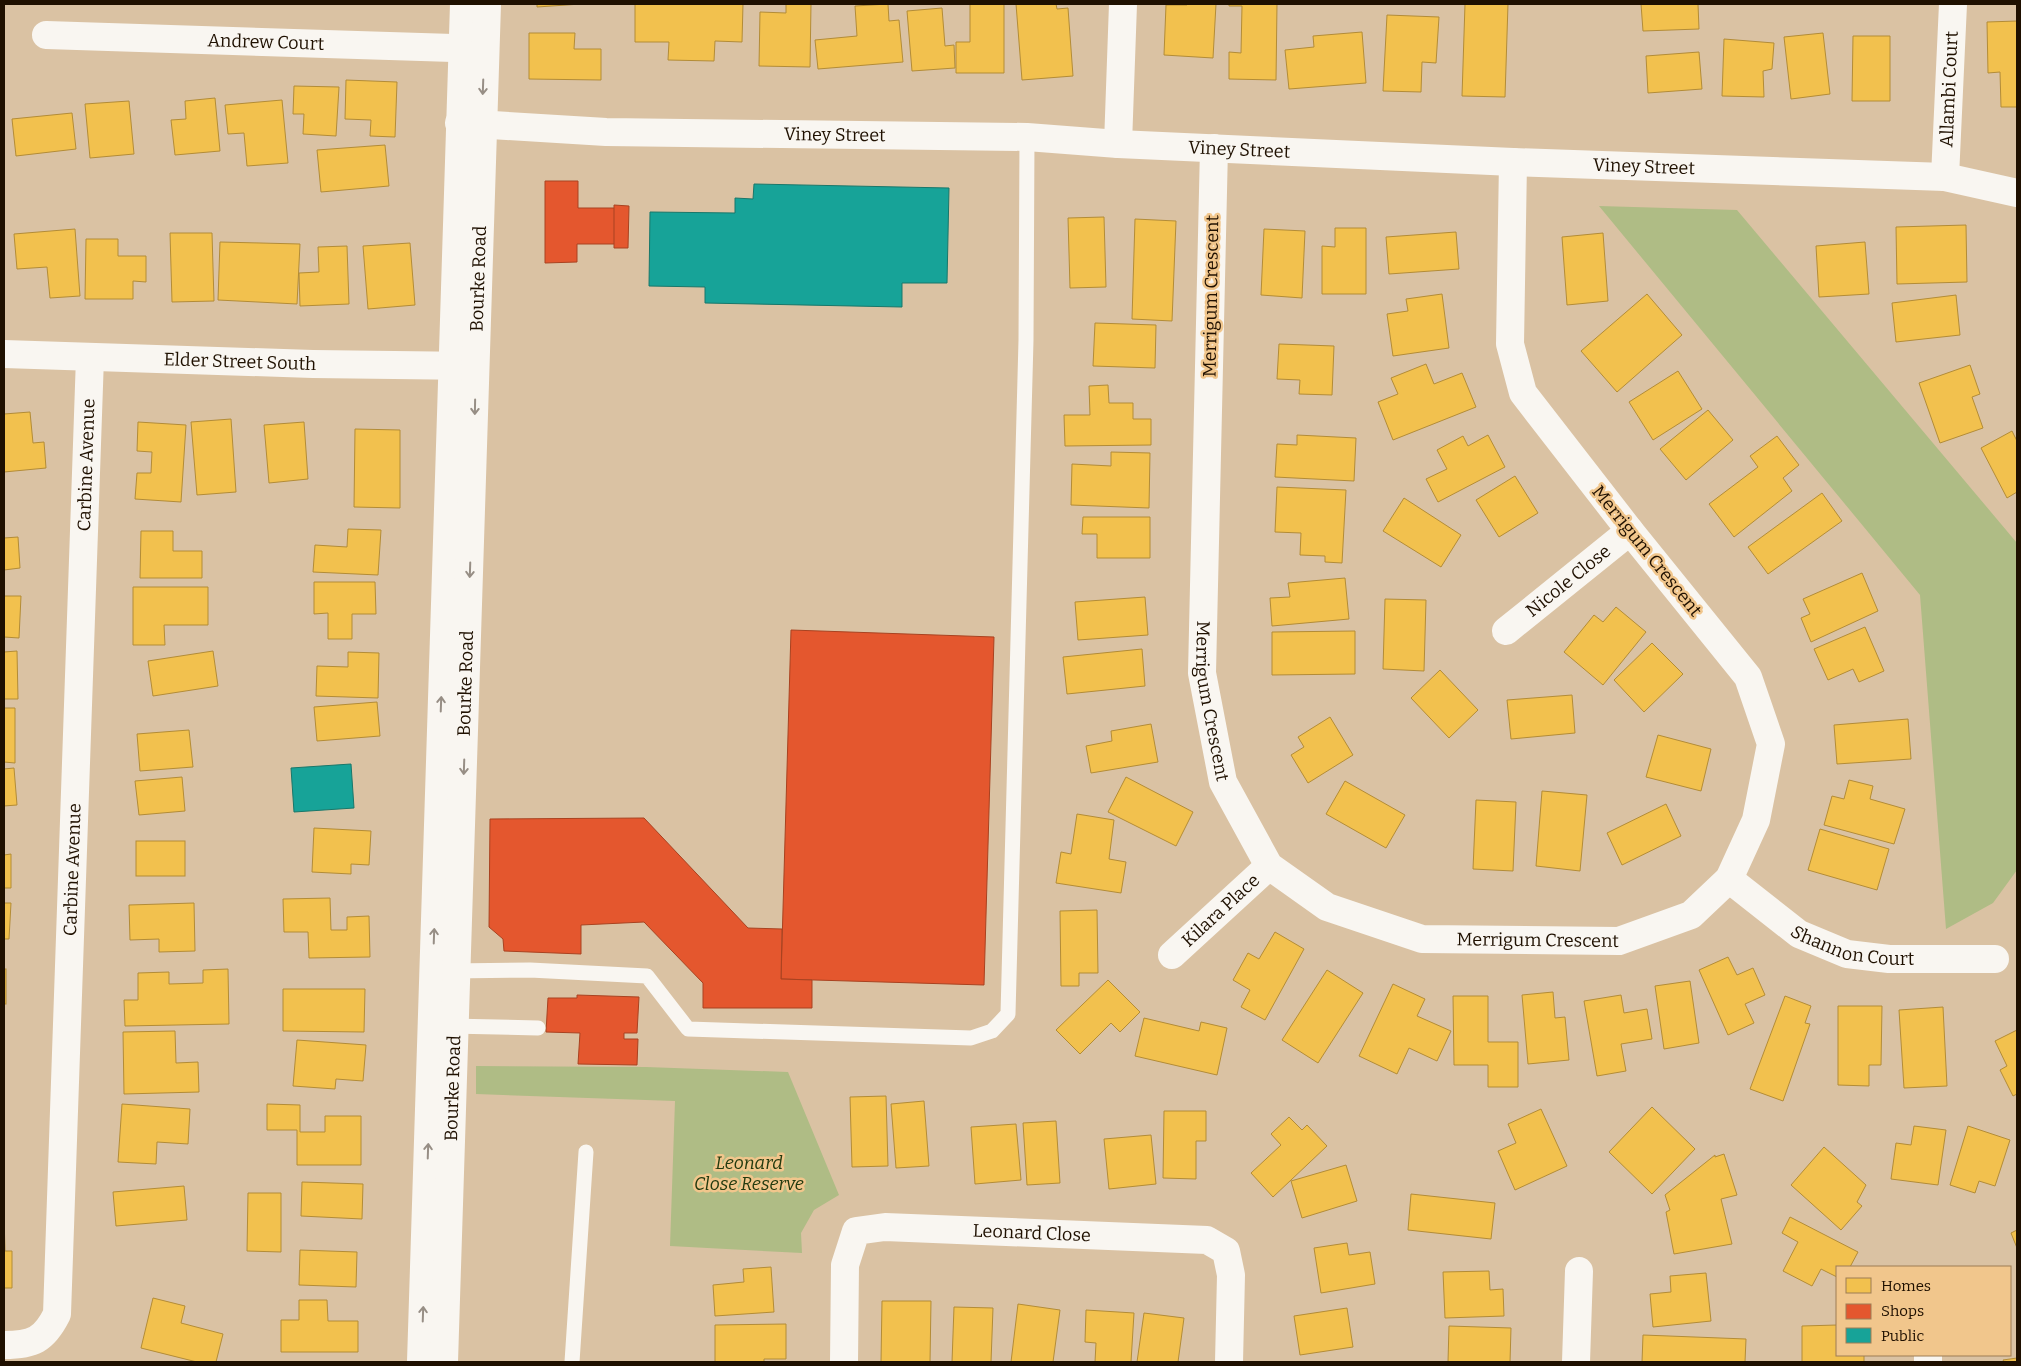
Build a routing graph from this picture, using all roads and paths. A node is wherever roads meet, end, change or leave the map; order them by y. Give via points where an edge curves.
1 (464, 4) edge
2 (487, 4) edge
3 (1123, 4) edge
4 (1952, 4) edge
5 (46, 35) dead end
6 (473, 48) junction
7 (471, 124) junction
8 (1027, 137) junction
9 (1118, 144) junction
10 (1214, 148) junction
11 (1513, 162) junction
12 (1946, 177) junction
13 (2017, 193) edge
14 (4, 354) edge
15 (90, 357) junction
16 (463, 367) junction
17 (1630, 531) junction
18 (1506, 631) dead end
19 (1269, 866) junction
20 (1730, 879) junction
21 (1172, 955) dead end
22 (1995, 959) dead end
23 (445, 971) junction
24 (443, 1025) junction
25 (538, 1028) dead end
26 (586, 1152) dead end
27 (1579, 1271) dead end
28 (4, 1345) edge
29 (421, 1362) edge
30 (444, 1362) edge
31 (572, 1362) edge
32 (844, 1362) edge
33 (1229, 1362) edge
34 (1576, 1362) edge

1 - 6 street, Bourke Road
2 - 6 street, Bourke Road
3 - 9 street
4 - 12 street, Allambi Court
5 - 6 street, Andrew Court
6 - 7 street, Bourke Road
7 - 8 street, Viney Street via 606,132
7 - 16 street, Bourke Road
8 - 9 street, Viney Street
8 - 23 lane via 1026,340 1008,1014 992,1031 971,1038 688,1029 647,976 530,970
9 - 10 street, Viney Street
10 - 11 street, Viney Street
10 - 19 street, Merrigum Crescent via 1202,674 1223,782
11 - 12 street, Viney Street
11 - 17 street, Merrigum Crescent via 1510,344 1523,393
12 - 13 street, Viney Street
14 - 15 street, Elder Street South
15 - 16 street, Elder Street South
15 - 28 street, Carbine Avenue via 57,1314 40,1338
16 - 23 street, Bourke Road
17 - 18 street, Nicole Close
17 - 20 street, Merrigum Crescent via 1748,677 1771,744 1756,820
19 - 20 street, Merrigum Crescent via 1327,907 1422,939 1620,941 1691,915
19 - 21 street, Kilara Place
20 - 22 street, Shannon Court via 1799,934 1847,954 1888,958
23 - 24 street, Bourke Road
24 - 25 lane
29 -> 24 street, Bourke Road
24 - 30 street, Bourke Road
26 - 31 lane
27 - 34 street
32 - 33 street, Leonard Close via 845,1265 849,1249 856,1231 885,1227 1206,1240 1226,1250 1231,1275

